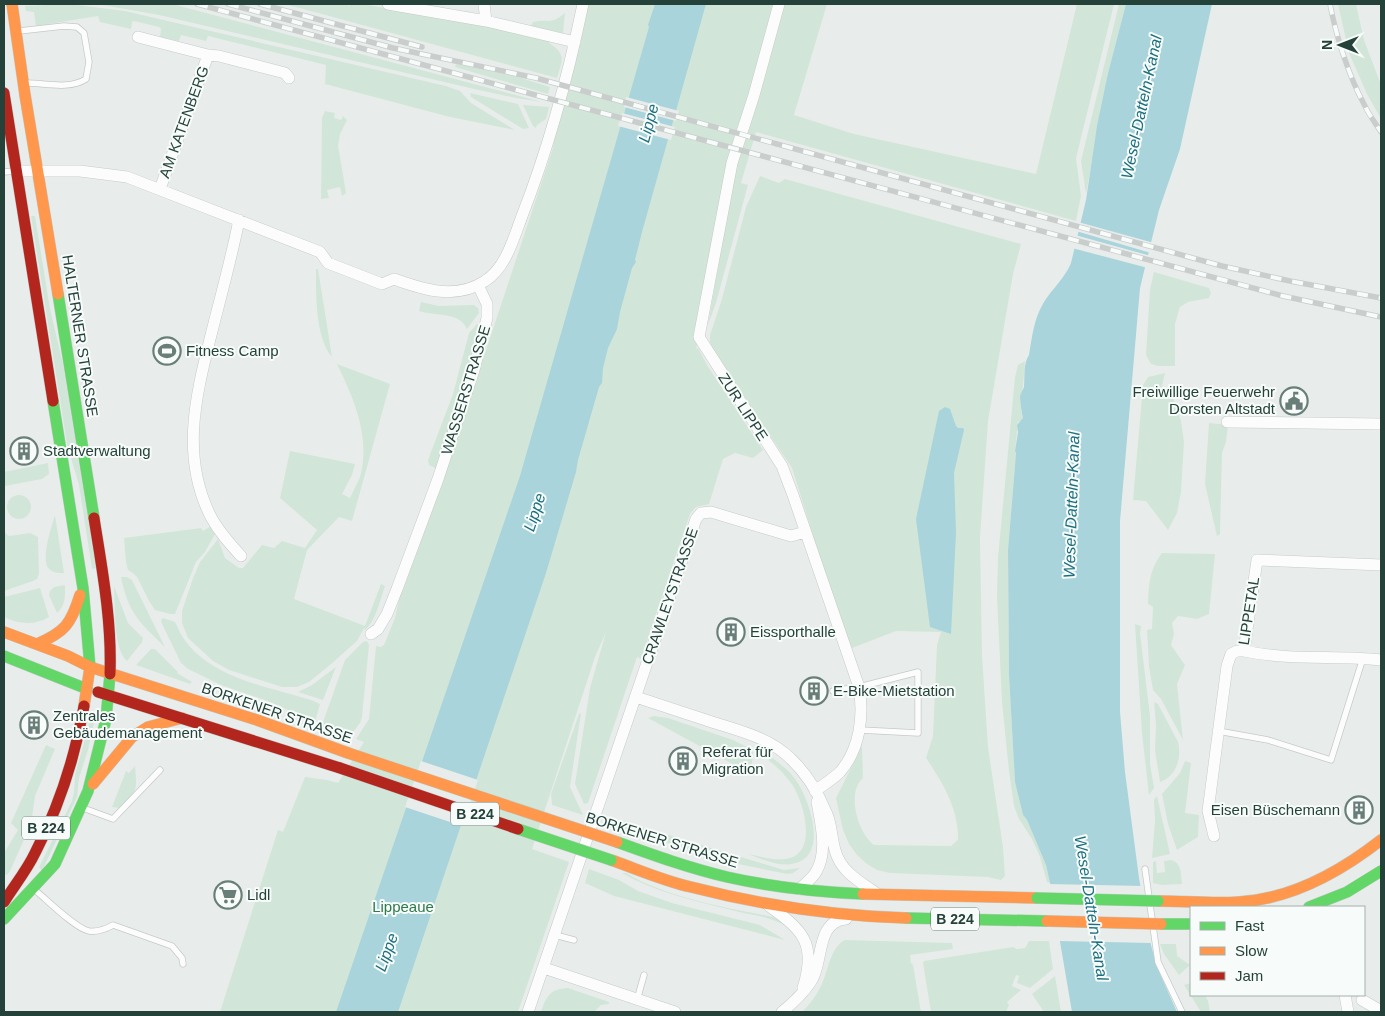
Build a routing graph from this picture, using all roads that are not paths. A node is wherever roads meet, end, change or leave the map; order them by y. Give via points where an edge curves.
1 (12, 4) edge
2 (388, 4) edge
3 (484, 4) edge
4 (582, 4) edge
5 (779, 4) edge
6 (486, 21) junction
7 (16, 32) junction
8 (138, 36) dead end
9 (574, 42) junction
10 (208, 55) junction
11 (289, 78) dead end
12 (24, 83) junction
13 (4, 93) edge
14 (17, 171) junction
15 (38, 171) junction
16 (4, 172) edge
17 (160, 189) junction
18 (239, 220) junction
19 (478, 285) junction
20 (1227, 422) dead end
21 (1381, 424) edge
22 (805, 532) junction
23 (241, 556) dead end
24 (1381, 565) edge
25 (83, 588) junction
26 (4, 632) edge
27 (371, 634) dead end
28 (37, 644) junction
29 (1244, 652) junction
30 (4, 656) edge
31 (1363, 658) junction
32 (1381, 660) edge
33 (90, 667) junction
34 (110, 674) junction
35 (859, 687) junction
36 (87, 689) junction
37 (833, 691) dead end
38 (108, 695) junction
39 (636, 696) junction
40 (182, 718) junction
41 (860, 730) junction
42 (1218, 731) junction
43 (160, 770) dead end
44 (88, 791) junction
45 (815, 791) junction
46 (81, 808) junction
47 (1214, 836) dead end
48 (1381, 840) edge
49 (1145, 869) dead end
50 (1381, 871) edge
51 (21, 877) junction
52 (1315, 882) junction
53 (33, 888) junction
54 (799, 889) junction
55 (878, 894) junction
56 (4, 902) edge
57 (766, 903) junction
58 (1325, 905) edge
59 (864, 917) junction
60 (4, 919) edge
61 (1190, 924) edge
62 (555, 935) junction
63 (574, 940) dead end
64 (183, 964) dead end
65 (544, 968) junction
66 (644, 975) dead end
67 (800, 994) junction
68 (1345, 996) edge
69 (637, 1000) junction
70 (1362, 1000) dead end
71 (1381, 1011) edge
72 (528, 1012) edge
73 (675, 1012) edge
74 (782, 1012) edge
75 (1182, 1012) edge
76 (1348, 1012) edge

1 - 7 main road, HALTERNER STRASSE
2 - 6 street
3 - 6 street
4 - 9 street
5 - 22 street, ZUR LIPPE via 732,163 699,337 782,466
6 - 9 street
7 - 12 main road, HALTERNER STRASSE
7 - 12 lane via 77,27 84,33 89,62 86,79 79,83
8 - 10 street, AM KATENBERG
9 - 19 street via 547,145 518,228 500,266
10 - 11 street, AM KATENBERG via 285,73
10 - 17 street, AM KATENBERG
12 - 15 main road, HALTERNER STRASSE
13 - 14 main road
14 - 15 street, AM KATENBERG
14 - 16 lane
14 - 25 main road
15 - 17 street, AM KATENBERG via 103,173 127,177
15 - 34 main road, HALTERNER STRASSE via 106,591
17 - 18 street, AM KATENBERG
18 - 19 street, AM KATENBERG via 320,252 328,263 382,284 394,279 438,292 453,292
18 - 23 street via 199,385 193,442 194,465 210,516
19 - 27 street, WASSERSTRASSE via 487,304 487,318 474,370 438,479 390,606 378,629
20 - 21 street
22 - 35 street, ZUR LIPPE
22 - 39 street, CRAWLEYSTRASSE via 791,536 711,512 702,513 693,526
24 - 29 street, LIPPETAL via 1257,560
25 - 28 main road via 73,618 64,631
25 - 33 main road
26 - 28 main road, BORKENER STRASSE
28 - 33 main road, BORKENER STRASSE
29 - 31 street via 1291,658
29 - 42 street, LIPPETAL via 1231,654 1227,666
30 - 36 main road, BORKENER STRASSE
31 - 32 street
31 - 42 lane via 1331,760 1268,740
33 - 34 main road, BORKENER STRASSE / B 224
33 - 36 main road
34 - 38 main road, B 224
34 - 54 main road, BORKENER STRASSE / B 224, bridge via 257,720 681,864 740,880
35 - 37 lane
35 - 41 street, ZUR LIPPE
35 - 41 lane via 918,672 918,733
36 - 38 main road, BORKENER STRASSE / B 224
36 - 51 main road, B 224 via 78,738 58,802
38 - 40 main road, BORKENER STRASSE / B 224
38 - 44 main road, B 224 via 106,719
39 - 45 street via 770,743 806,774
39 - 62 street, CRAWLEYSTRASSE
40 - 44 main road, B 224 via 148,727 132,737
40 - 57 main road, BORKENER STRASSE / B 224, bridge via 340,768 688,887
41 - 45 street, ZUR LIPPE via 840,772
42 - 47 street, LIPPETAL via 1208,811
43 - 46 lane via 113,819
44 - 46 main road, B 224
45 - 54 street via 822,850 816,873
45 - 55 street via 826,812 840,862 850,875
46 - 53 main road, B 224 via 55,864
48 - 52 main road, B 224
49 - 75 lane via 1158,962
50 - 58 main road
51 - 53 lane
51 - 56 main road, B 224
52 - 55 main road, BORKENER STRASSE / B 224, bridge via 1277,896 1240,902
52 - 58 street
53 - 60 main road, B 224
53 - 64 lane via 80,927 90,931 112,925 172,946
54 - 55 main road, BORKENER STRASSE / B 224
57 - 59 main road, BORKENER STRASSE / B 224
57 - 67 street via 800,931 805,940 809,959
59 - 61 main road, BORKENER STRASSE / B 224, bridge
59 - 67 street via 830,924 814,977
62 - 63 lane
62 - 65 street, CRAWLEYSTRASSE
65 - 69 street
65 - 72 street, CRAWLEYSTRASSE
66 - 69 lane
67 - 74 street
68 - 76 street
69 - 73 street
70 - 71 street

